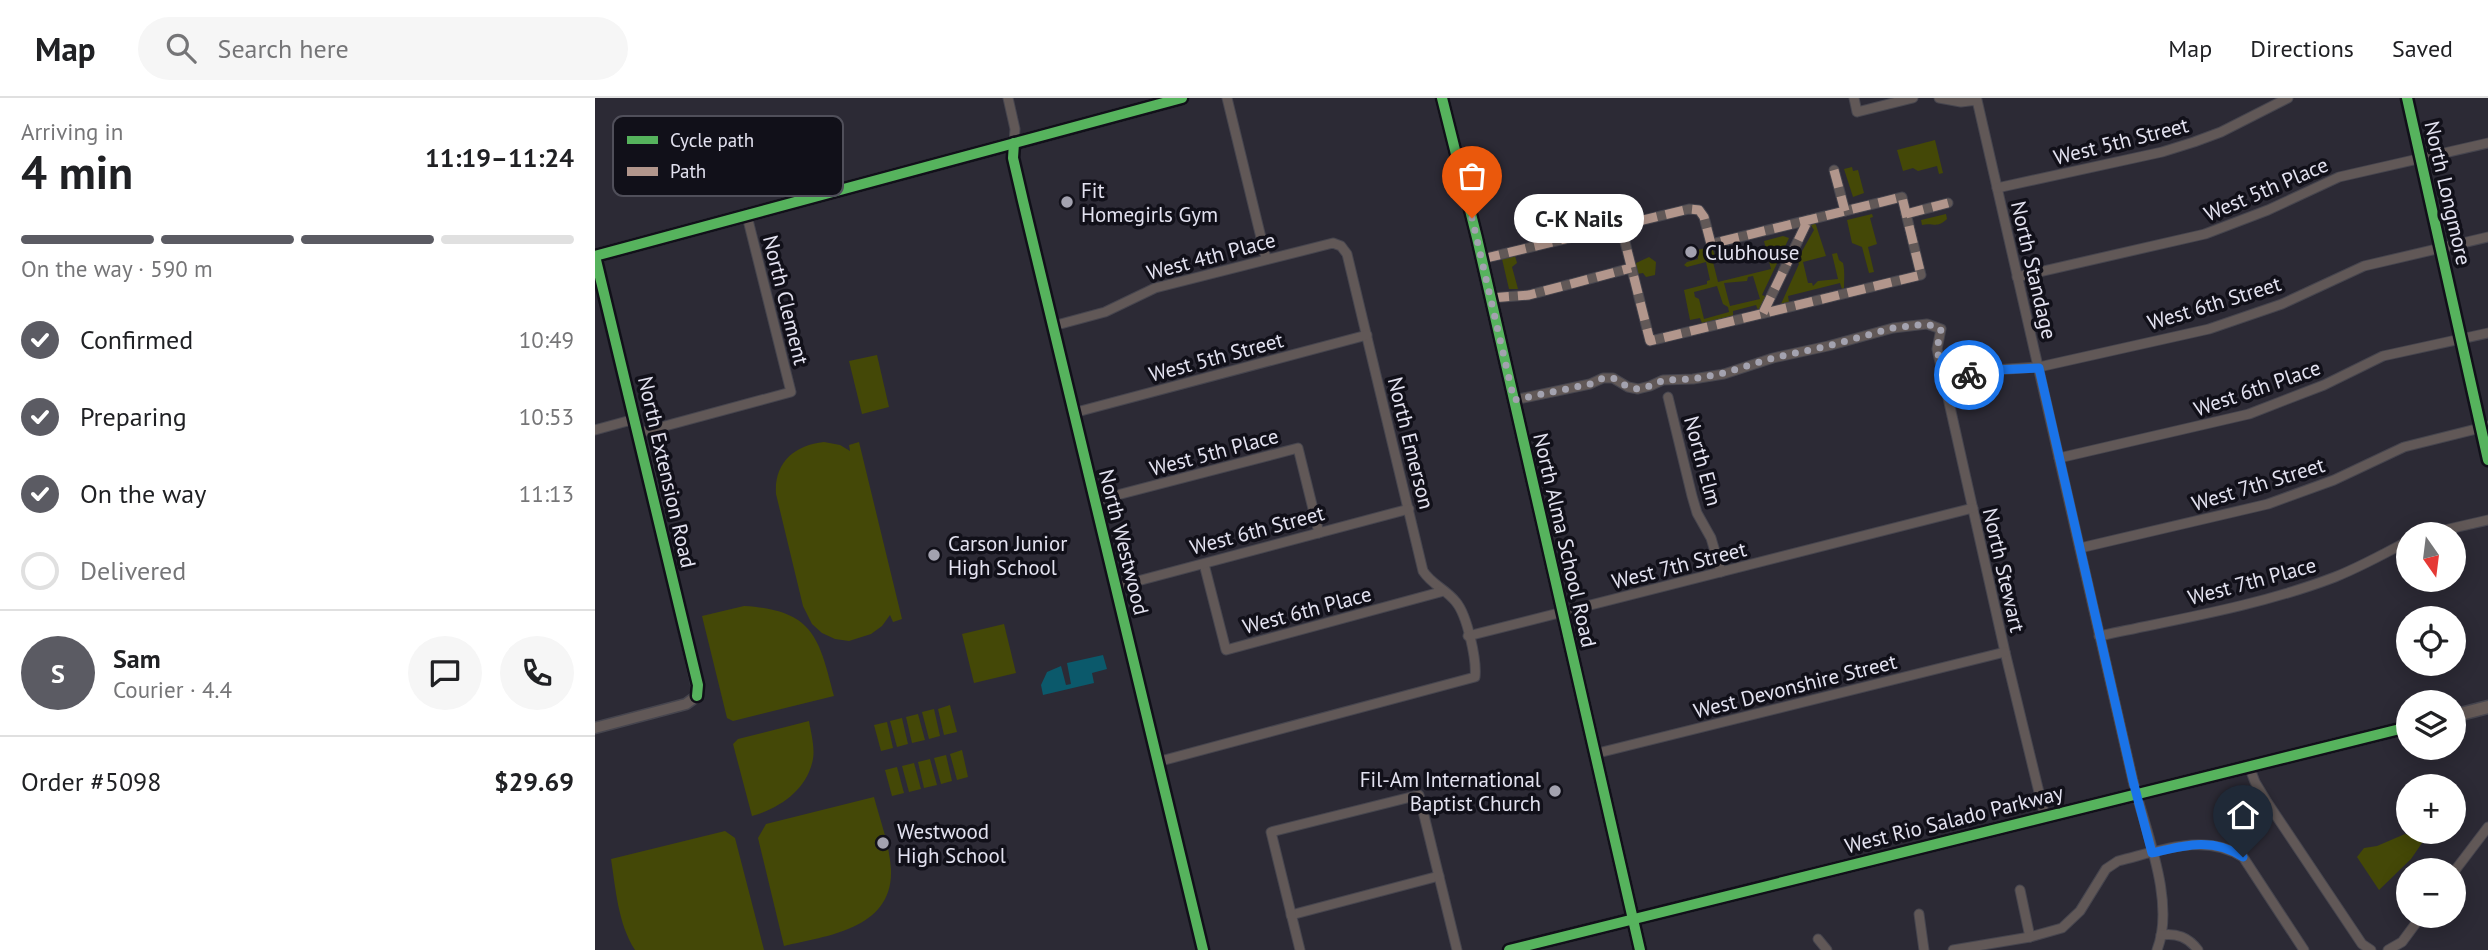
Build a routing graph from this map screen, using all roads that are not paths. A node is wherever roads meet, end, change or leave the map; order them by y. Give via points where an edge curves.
1 (1008, 98) edge
2 (1182, 98) edge
3 (1227, 98) edge
4 (1442, 98) edge
5 (1854, 98) edge
6 (1913, 98) edge
7 (1939, 98) edge
8 (2288, 98) edge
9 (2407, 98) edge
10 (1981, 99) edge
11 (1014, 143) junction
12 (2488, 143) edge
13 (2420, 159) junction
14 (1834, 170) dead end
15 (1997, 188) junction
16 (843, 190) edge
17 (820, 196) edge
18 (1948, 203) dead end
19 (1845, 211) junction
20 (1906, 214) junction
21 (747, 216) junction
22 (1808, 220) junction
23 (1621, 226) junction
24 (2488, 237) edge
25 (1341, 246) joint
26 (2441, 248) junction
27 (595, 256) edge
28 (1266, 258) junction
29 (1482, 259) junction
30 (1631, 268) junction
31 (2017, 277) junction
32 (1491, 298) junction
33 (1763, 313) junction
34 (1053, 326) junction
35 (2488, 332) edge
36 (1367, 335) junction
37 (2461, 338) junction
38 (2039, 368) junction
39 (1944, 381) junction
40 (1668, 397) dead end
41 (1514, 400) junction
42 (1073, 413) junction
43 (635, 419) junction
44 (2484, 427) edge
45 (595, 430) edge
46 (639, 433) junction
47 (2059, 458) junction
48 (2488, 460) edge
49 (1094, 501) junction
50 (1973, 508) junction
51 (1409, 509) junction
52 (2488, 520) edge
53 (2466, 525) edge
54 (1319, 533) junction
55 (2396, 547) edge
56 (2080, 548) junction
57 (1204, 564) junction
58 (1721, 572) junction
59 (1115, 587) junction
60 (1444, 591) junction
61 (1561, 612) junction
62 (1468, 636) junction
63 (2099, 636) junction
64 (2005, 652) junction
65 (2488, 707) edge
66 (2466, 713) edge
67 (595, 728) edge
68 (2396, 730) edge
69 (1594, 754) junction
70 (1157, 762) junction
71 (2249, 766) junction
72 (2136, 793) junction
73 (2045, 817) junction
74 (2488, 827) edge
75 (2152, 853) junction
76 (2464, 858) edge
77 (1439, 876) junction
78 (2019, 890) dead end
79 (1919, 914) dead end
80 (1291, 915) junction
81 (1633, 918) junction
82 (2412, 928) edge
83 (2161, 935) junction
84 (2030, 937) junction
85 (1818, 939) dead end
86 (1994, 947) edge
87 (1203, 950) edge
88 (1300, 950) edge
89 (1457, 950) edge
90 (1509, 950) edge
91 (1640, 950) edge
92 (1827, 950) edge
93 (1924, 950) edge
94 (1953, 950) edge
95 (2157, 950) edge
96 (2198, 950) edge
97 (2304, 950) edge
98 (2371, 950) edge
99 (2388, 950) edge

1 - 11 street, North Westwood
2 - 11 main road
3 - 28 street
4 - 29 main road, North Alma School Road
5 - 6 street via 1857,112
7 - 10 street, North Standage
8 - 15 street, West 5th Street via 2221,132 2173,149
9 - 13 street, North Longmore
10 - 15 street, North Standage
11 - 16 main road
11 - 34 street, North Westwood
12 - 13 street, West 5th Place
13 - 26 street, North Longmore
13 - 31 street, West 5th Place via 2339,177 2205,234
14 - 19 street
15 - 31 street, North Standage
17 - 21 main road
18 - 20 street
19 - 20 street via 1902,197
19 - 22 street
20 - 33 street via 1921,275
21 - 27 main road
21 - 46 street, North Clement via 791,392
22 - 23 street via 1711,244 1699,210
22 - 33 street
23 - 29 street
23 - 30 street
24 - 26 street, West 6th Street
25 - 28 street, West 4th Place via 1333,243
25 - 36 street, North Emerson via 1347,254
26 - 37 street, North Longmore
26 - 38 street, West 6th Street via 2364,266 2282,304 2209,329
27 - 43 street, North Extension Road
28 - 34 street, West 4th Place via 1155,288 1105,312
29 - 32 main road, North Alma School Road
30 - 32 street via 1529,295
30 - 33 street via 1650,341
31 - 38 street, North Standage
32 - 41 main road, North Alma School Road
34 - 42 street, North Westwood
35 - 37 street, West 6th Place
36 - 42 street, West 5th Street
36 - 51 street, North Emerson
37 - 44 street, North Longmore
37 - 47 street, West 6th Place via 2383,356 2249,414
38 - 39 street, West 6th Street via 1994,370
38 - 47 street, North Standage
39 - 41 street, North Stewart via 1937,349 1941,329 1927,324 1893,328 1693,379 1664,380 1638,389 1603,378
39 - 50 street, North Stewart
40 - 58 street, North Elm via 1697,513 1711,538
41 - 61 main road, North Alma School Road
42 - 49 street, North Westwood
43 - 45 street
43 - 46 street, North Extension Road
44 - 48 street, North Longmore
44 - 56 street, West 7th Street via 2404,447 2269,504
46 - 67 street, North Extension Road via 697,696 687,704
47 - 56 street, North Standage
49 - 54 street, West 5th Place via 1298,448
49 - 59 street, North Westwood
50 - 58 street, West 7th Street
50 - 64 street, North Stewart
51 - 54 street, West 6th Street
51 - 60 street, North Emerson via 1423,571
52 - 53 street
54 - 57 street, West 6th Street
55 - 63 street, West 7th Place via 2336,576 2260,601
56 - 63 street, North Standage
57 - 59 street, West 6th Street
57 - 60 street, West 6th Place via 1226,650
58 - 61 street, West 7th Street
59 - 70 street, North Westwood
60 - 62 street, North Emerson via 1457,603
61 - 62 street, West 7th Street
61 - 69 main road, North Alma School Road
62 - 70 street via 1475,677
63 - 72 street, North Standage
64 - 69 street, West Devonshire Street
64 - 73 street, North Stewart
65 - 66 main road
68 - 71 main road, West Rio Salado Parkway
69 - 81 main road, North Alma School Road
70 - 87 street, North Westwood
71 - 72 main road, West Rio Salado Parkway
71 - 98 street via 2267,802 2362,944
72 - 73 main road, West Rio Salado Parkway
72 - 75 street, North Standage
73 - 81 main road, West Rio Salado Parkway
74 - 76 street
75 - 83 street, North Standage
75 - 84 street via 2106,869 2070,921
75 - 97 street via 2203,843 2232,849 2243,857
77 - 80 street
77 - 80 street via 1419,795 1271,832
77 - 89 street
78 - 84 street
79 - 93 street
80 - 88 street
81 - 90 main road, West Rio Salado Parkway
81 - 91 main road, North Alma School Road
82 - 99 street
83 - 95 street, North Standage
83 - 96 street via 2183,936
84 - 86 street
85 - 92 street
86 - 94 street

